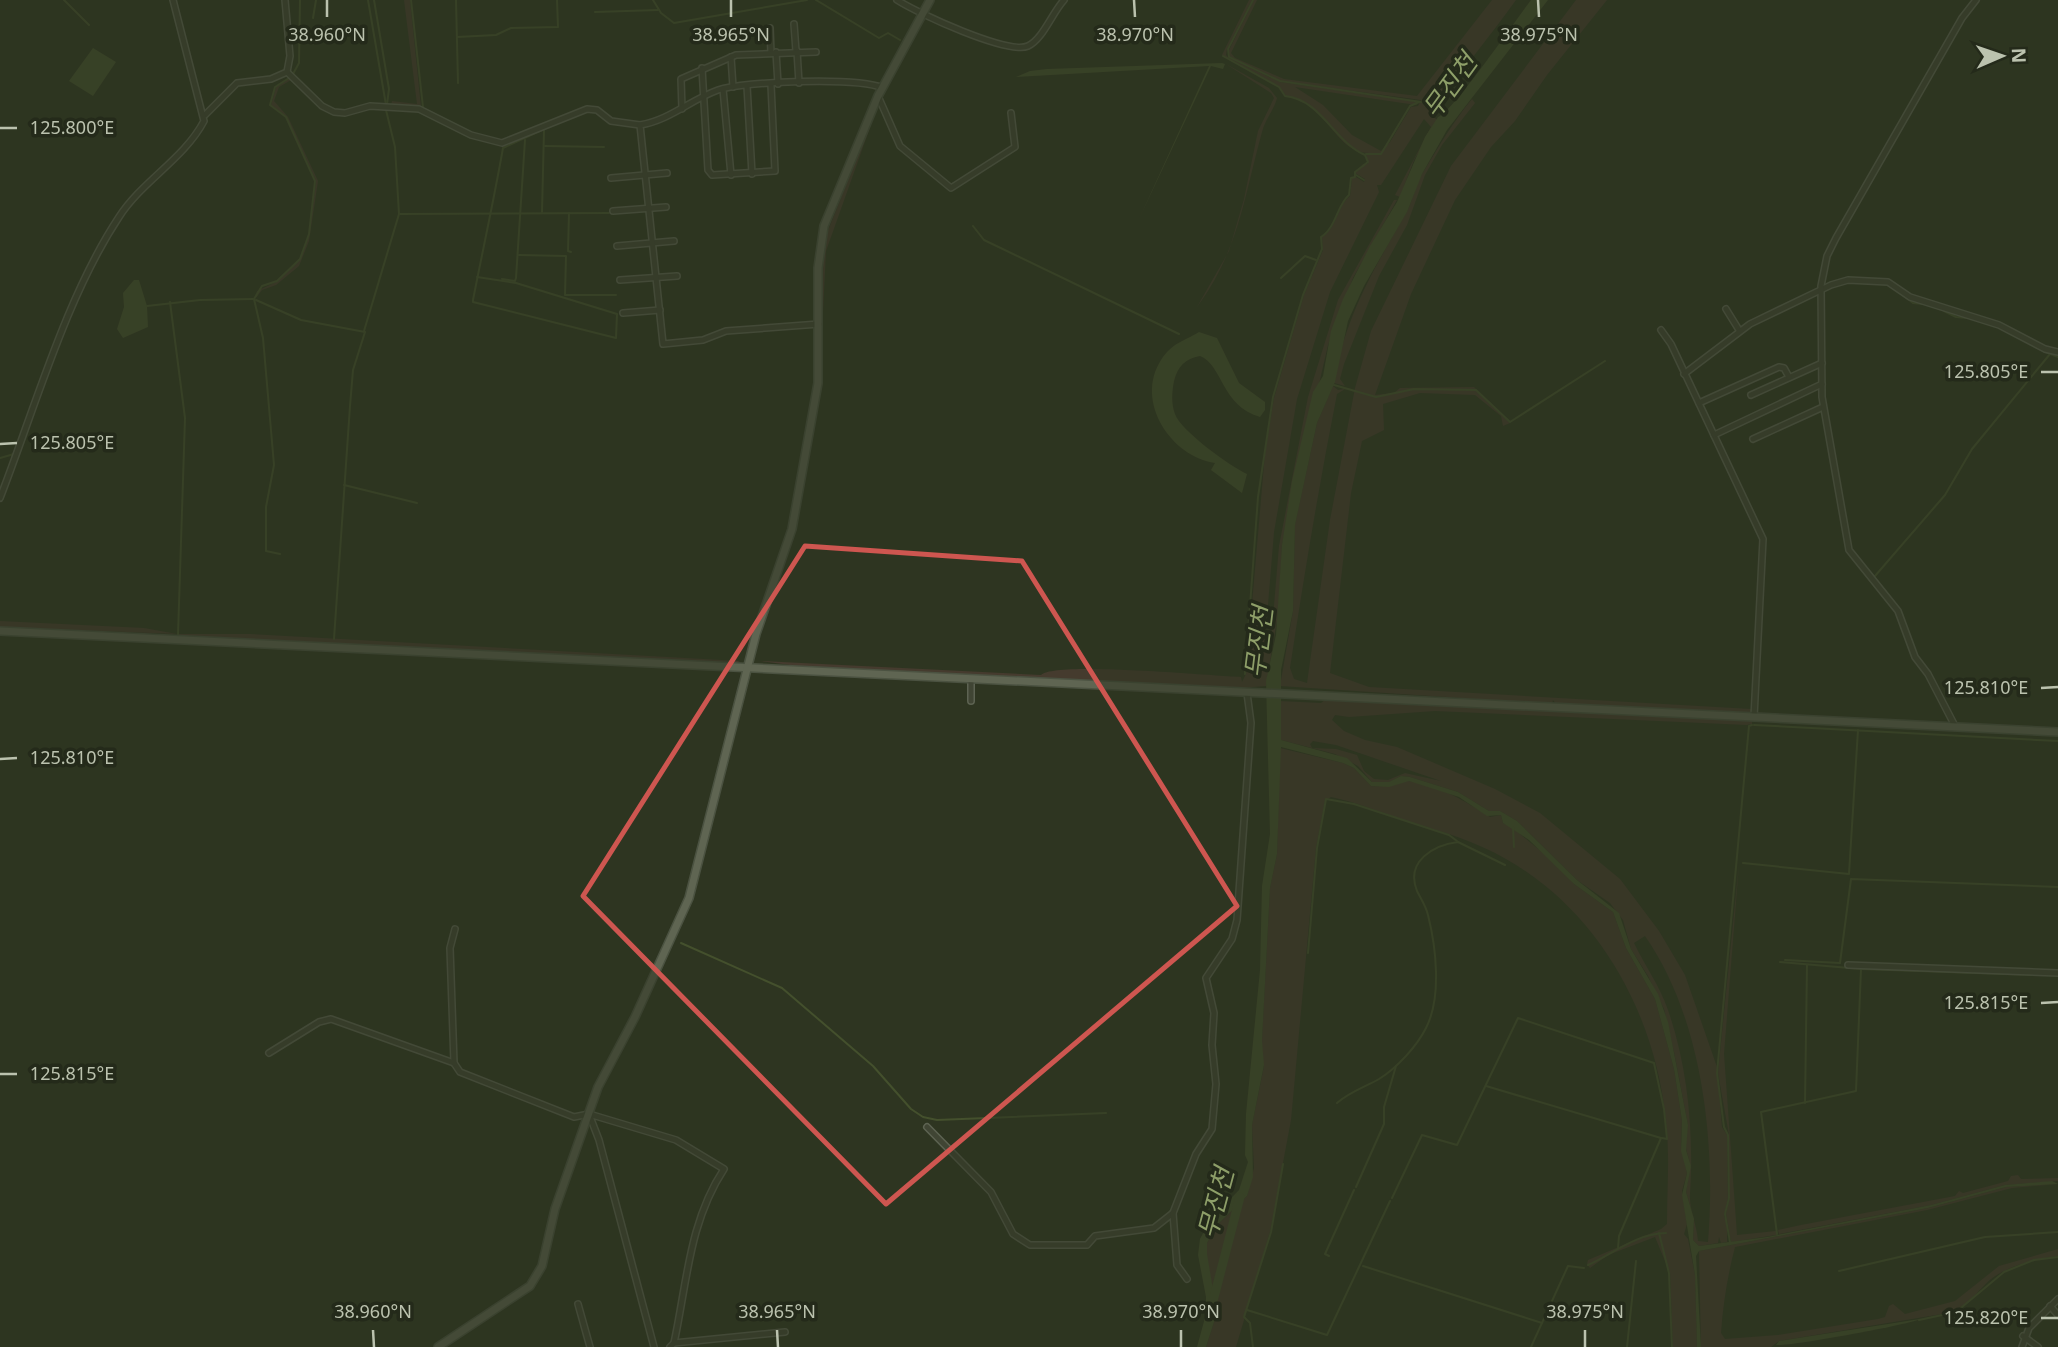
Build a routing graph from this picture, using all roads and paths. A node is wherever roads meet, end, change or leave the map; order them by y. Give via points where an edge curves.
1 (173, 0) edge
2 (285, 0) edge
3 (897, 0) edge
4 (929, 0) edge
5 (1064, 0) edge
6 (1973, 3) edge
7 (920, 13) junction
8 (794, 24) dead end
9 (770, 28) dead end
10 (796, 51) junction
11 (774, 52) junction
12 (816, 52) dead end
13 (731, 57) junction
14 (702, 68) junction
15 (287, 72) junction
16 (799, 83) junction
17 (774, 85) junction
18 (747, 86) junction
19 (733, 87) junction
20 (883, 88) junction
21 (723, 89) junction
22 (703, 96) junction
23 (878, 96) junction
24 (682, 109) junction
25 (1011, 113) dead end
26 (205, 115) junction
27 (640, 125) junction
28 (667, 173) dead end
29 (752, 174) junction
30 (646, 175) junction
31 (731, 175) junction
32 (611, 178) dead end
33 (666, 207) dead end
34 (649, 209) junction
35 (613, 211) dead end
36 (674, 241) dead end
37 (653, 243) junction
38 (617, 246) dead end
39 (677, 276) dead end
40 (657, 277) junction
41 (620, 280) dead end
42 (1821, 290) junction
43 (1726, 309) dead end
44 (660, 310) junction
45 (624, 313) dead end
46 (819, 324) junction
47 (1661, 330) dead end
48 (1739, 330) junction
49 (2058, 352) edge
50 (1822, 363) junction
51 (1684, 374) junction
52 (1789, 377) junction
53 (1822, 384) junction
54 (1751, 395) dead end
55 (1699, 403) junction
56 (1824, 407) junction
57 (1714, 435) junction
58 (1753, 439) dead end
59 (0, 498) edge
60 (0, 631) edge
61 (748, 669) junction
62 (971, 680) junction
63 (1251, 693) junction
64 (971, 701) dead end
65 (1754, 717) junction
66 (1955, 726) junction
67 (2058, 732) edge
68 (456, 929) dead end
69 (1849, 965) dead end
70 (2058, 973) edge
71 (269, 1053) dead end
72 (454, 1063) junction
73 (589, 1114) junction
74 (928, 1127) dead end
75 (1173, 1213) junction
76 (1187, 1279) dead end
77 (2058, 1299) edge
78 (578, 1304) dead end
79 (2050, 1306) junction
80 (2058, 1315) edge
81 (785, 1332) dead end
82 (2023, 1336) junction
83 (672, 1345) edge
84 (438, 1347) edge
85 (590, 1347) edge
86 (654, 1347) edge
87 (2022, 1347) edge
88 (2038, 1347) edge

1 - 26 street
2 - 15 street
3 - 7 street
4 - 7 main road
5 - 7 street via 1033,43 1019,48
6 - 42 street via 1836,238 1827,256
7 - 20 main road
8 - 10 street
9 - 11 street
10 - 11 street
10 - 12 street
10 - 16 street
11 - 13 street
11 - 17 street
13 - 14 street
13 - 19 street
14 - 22 street
14 - 24 street via 681,79
15 - 26 street via 237,83
15 - 27 street via 329,110 345,113 386,107 427,111 471,135 502,143 587,109 597,110 611,121
16 - 17 street
16 - 20 street via 855,81
17 - 18 street
17 - 29 street via 776,170
18 - 19 street
18 - 29 street
19 - 21 street
20 - 23 main road
21 - 22 street
21 - 31 street
22 - 24 street
22 - 31 street via 708,170 712,175
23 - 25 street via 900,146 951,188 1015,147
23 - 46 main road via 820,241
24 - 27 street via 664,120
26 - 59 street via 190,141 115,223 67,320
27 - 30 street
28 - 30 street
29 - 31 street
30 - 32 street
30 - 34 street
33 - 34 street
34 - 35 street
34 - 37 street
36 - 37 street
37 - 38 street
37 - 40 street
39 - 40 street
40 - 41 street
40 - 44 street
42 - 48 street
42 - 49 street via 1848,280 1888,282 1910,297 1999,325
42 - 50 street
43 - 48 street
44 - 45 street
44 - 46 street via 663,344 703,340 726,331
46 - 61 main road via 818,383 792,529
47 - 51 street
48 - 51 street
50 - 52 street
50 - 53 street
51 - 55 street
52 - 54 street
52 - 55 street via 1779,368
53 - 56 street
53 - 57 street
55 - 57 street
56 - 58 street
56 - 66 street via 1851,555 1898,611 1915,657
57 - 65 street via 1763,539
60 - 61 main road
61 - 62 main road
61 - 73 main road via 689,898
62 - 63 main road
62 - 64 street
63 - 65 main road
63 - 75 street via 1237,920 1232,939 1206,978 1214,1013 1212,1129 1196,1154
65 - 66 main road
66 - 67 main road
68 - 72 street via 450,948
69 - 70 street
71 - 72 street via 331,1019
72 - 73 street via 460,1072 561,1113 574,1117
73 - 83 street via 676,1140 724,1169 712,1186 690,1247
73 - 84 main road via 555,1209 542,1266 530,1286
73 - 86 street
74 - 75 street via 991,1192 1013,1234 1030,1245 1087,1245 1095,1236 1154,1228
75 - 76 street via 1177,1265
77 - 79 street
78 - 85 street
79 - 80 street
79 - 82 street
81 - 83 street
82 - 87 street
82 - 88 street

